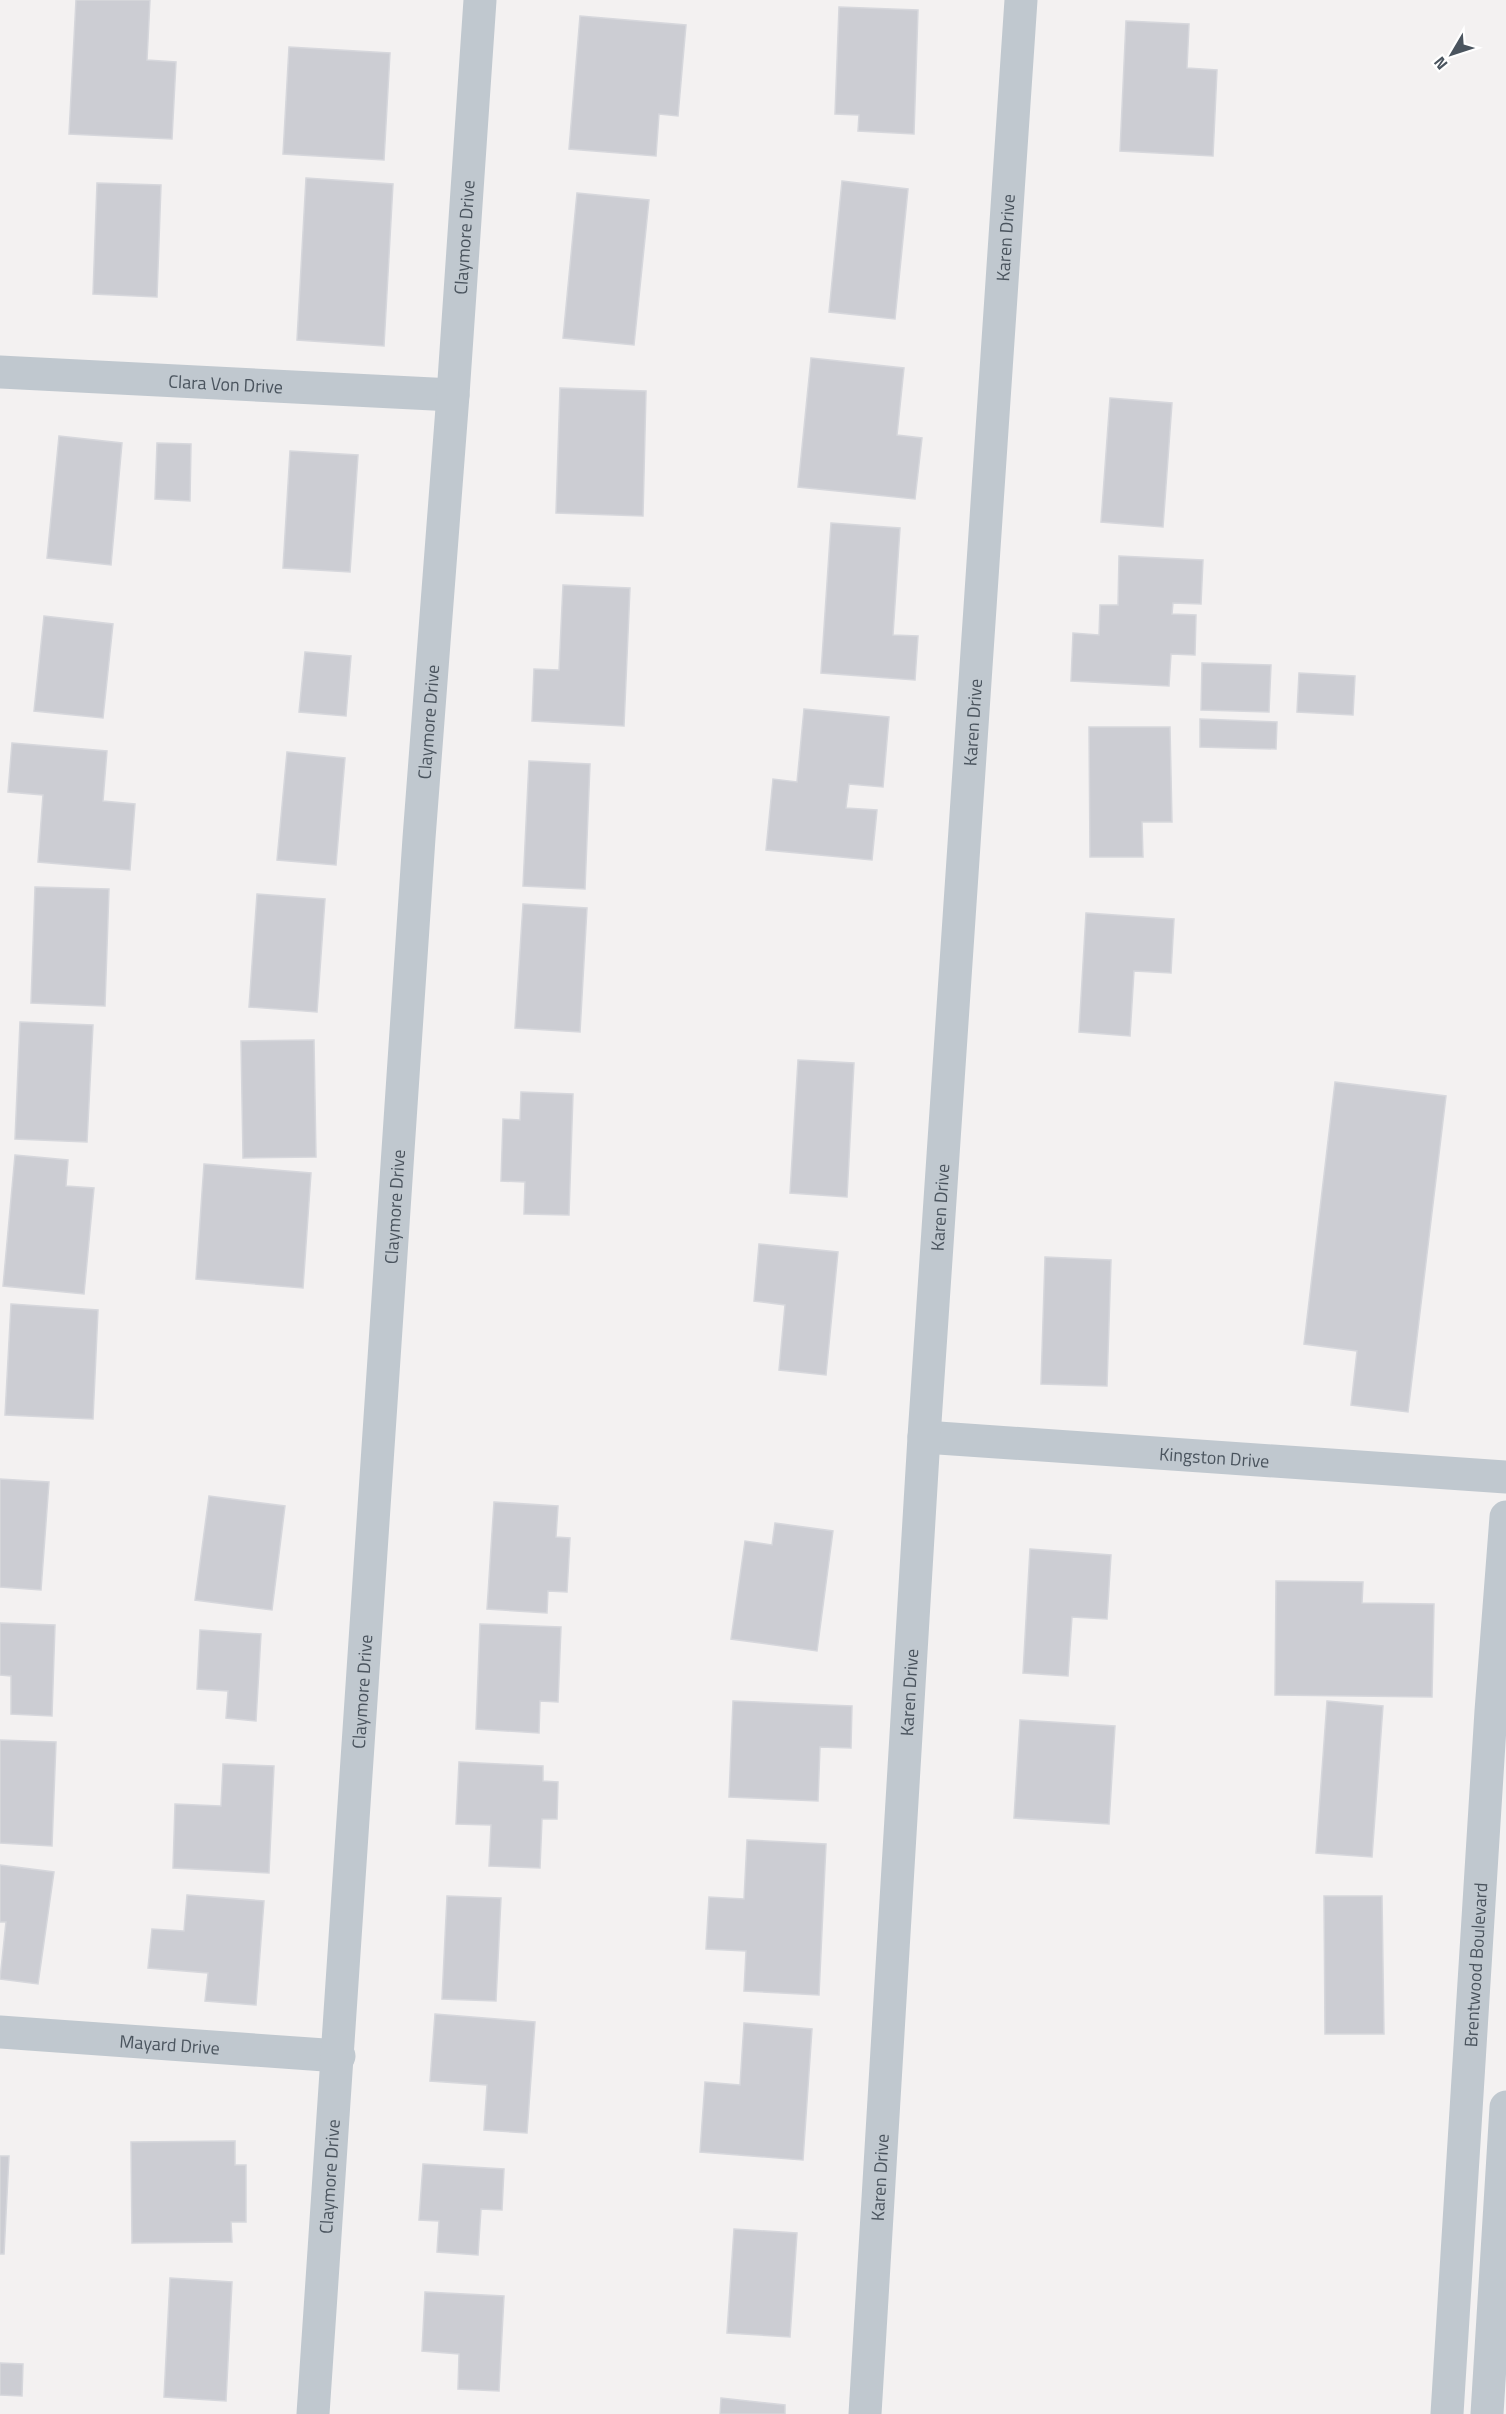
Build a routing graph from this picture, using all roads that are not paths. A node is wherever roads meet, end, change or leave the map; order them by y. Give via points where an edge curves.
1 (480, 0) edge
2 (1022, 0) edge
3 (0, 372) edge
4 (453, 395) junction
5 (924, 1437) junction
6 (1506, 1477) edge
7 (1506, 1517) edge
8 (0, 2032) edge
9 (339, 2056) junction
10 (1506, 2107) edge
11 (313, 2414) edge
12 (865, 2414) edge
13 (1447, 2414) edge
14 (1487, 2414) edge

1 - 4 street, Claymore Drive
2 - 5 street, Karen Drive
3 - 4 street, Clara Von Drive
4 - 9 street, Claymore Drive via 418,849
5 - 6 street, Kingston Drive
5 - 12 street, Karen Drive
7 - 13 street, Brentwood Boulevard
8 - 9 street, Mayard Drive
9 - 11 street, Claymore Drive
10 - 14 street

